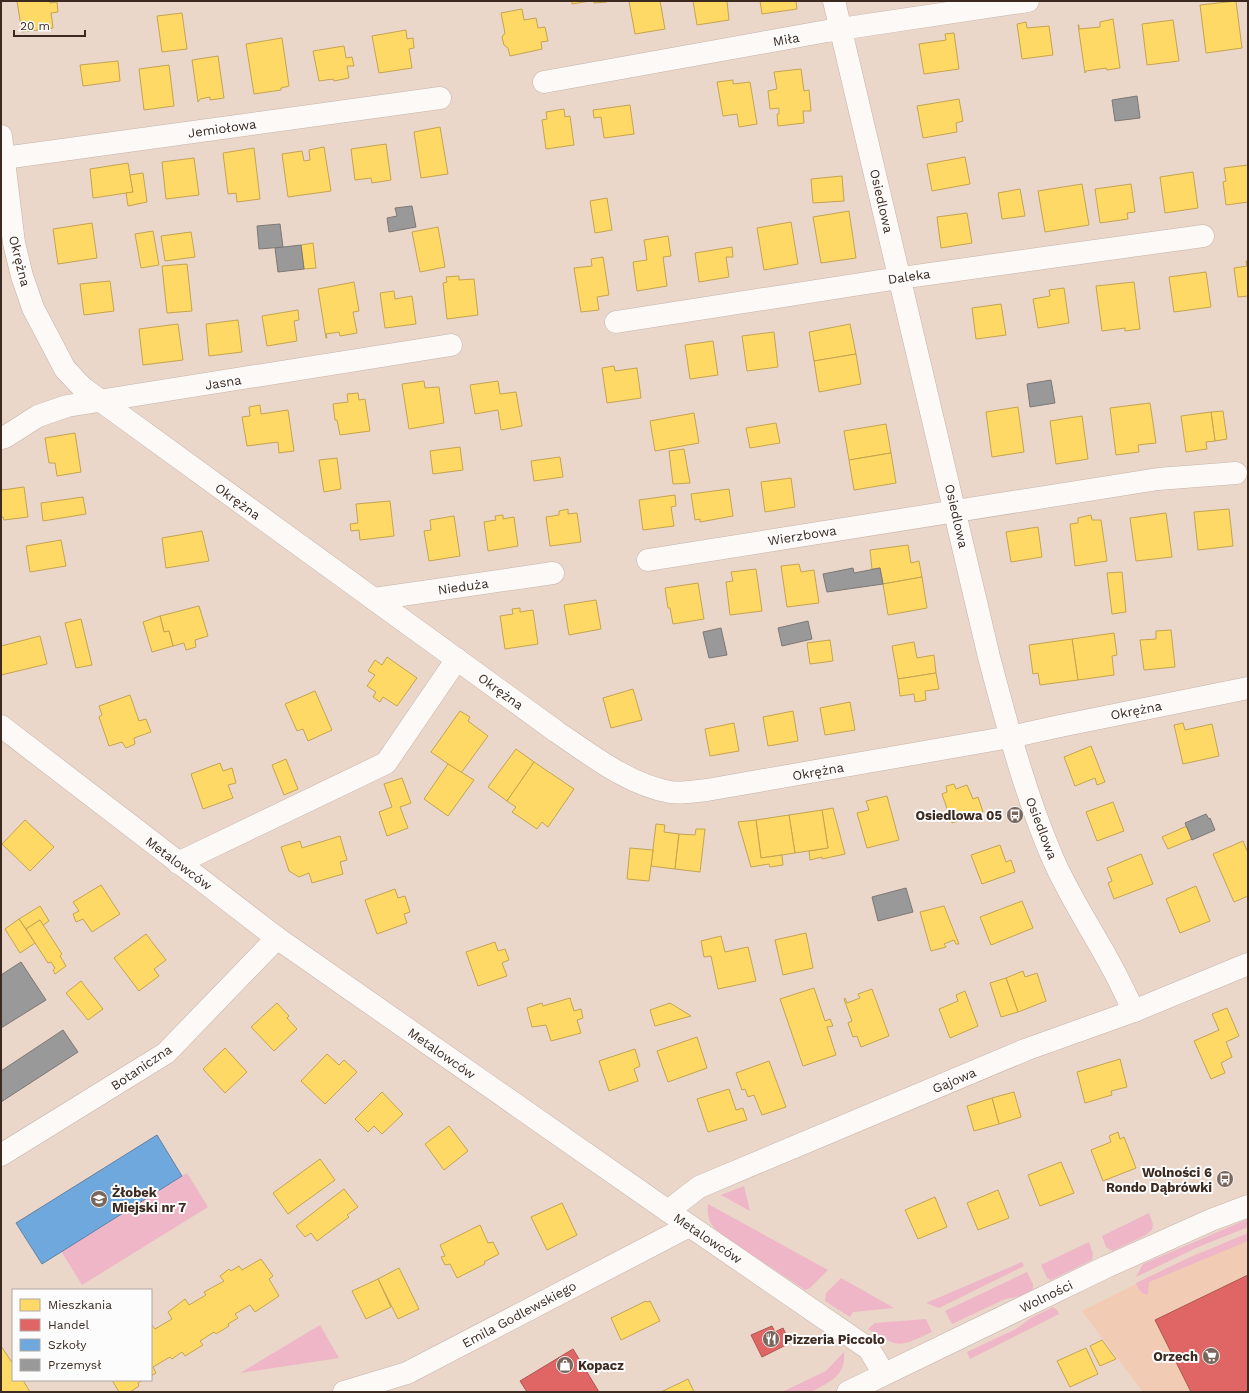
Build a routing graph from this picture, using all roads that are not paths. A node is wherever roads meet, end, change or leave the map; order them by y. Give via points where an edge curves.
1 (834, 1) edge
2 (1028, 1) edge
3 (841, 29) junction
4 (544, 82) dead end
5 (440, 98) dead end
6 (1, 136) edge
7 (4, 158) junction
8 (1203, 236) dead end
9 (901, 278) junction
10 (616, 322) dead end
11 (451, 345) dead end
12 (101, 402) junction
13 (1, 438) edge
14 (1236, 473) dead end
15 (956, 510) junction
16 (648, 560) dead end
17 (553, 573) dead end
18 (374, 599) junction
19 (457, 659) junction
20 (1248, 688) edge
21 (1, 726) edge
22 (1010, 737) junction
23 (178, 863) junction
24 (277, 938) junction
25 (1248, 964) edge
26 (1134, 1011) junction
27 (1, 1155) edge
28 (1248, 1206) edge
29 (668, 1211) junction
30 (689, 1226) junction
31 (884, 1374) junction
32 (344, 1392) edge
33 (848, 1392) edge

1 - 3 street, Osiedlowa
2 - 3 street, Miła
3 - 4 street, Miła
3 - 9 street, Osiedlowa
5 - 7 street, Jemiołowa
6 - 7 street, Okrężna
7 - 12 street, Okrężna via 14,243 22,276 34,308 65,369
8 - 9 street, Daleka
9 - 10 street, Daleka
9 - 15 street, Osiedlowa
11 - 12 street, Jasna
12 - 13 street, Jasna via 67,406 38,416
12 - 18 street, Okrężna
14 - 15 street, Wierzbowa via 1158,479
15 - 16 street, Wierzbowa
15 - 22 street, Osiedlowa
17 - 18 street, Nieduża
18 - 19 street, Okrężna
19 - 22 street, Okrężna via 606,765 644,784 669,792 707,790
19 - 23 street via 386,763
20 - 22 street, Okrężna
21 - 23 street, Metalowców
22 - 26 street, Osiedlowa via 1032,808 1053,860
23 - 24 street, Metalowców
24 - 27 street, Botaniczna via 166,1053
24 - 29 street, Metalowców
25 - 26 street, Gajowa
26 - 29 street, Gajowa via 1025,1050 699,1187
28 - 31 street, Wolności via 1106,1267
29 - 30 street, Metalowców
30 - 31 street, Metalowców via 869,1349
30 - 32 street, Emila Godlewskiego via 407,1373
31 - 33 street, Wolności

